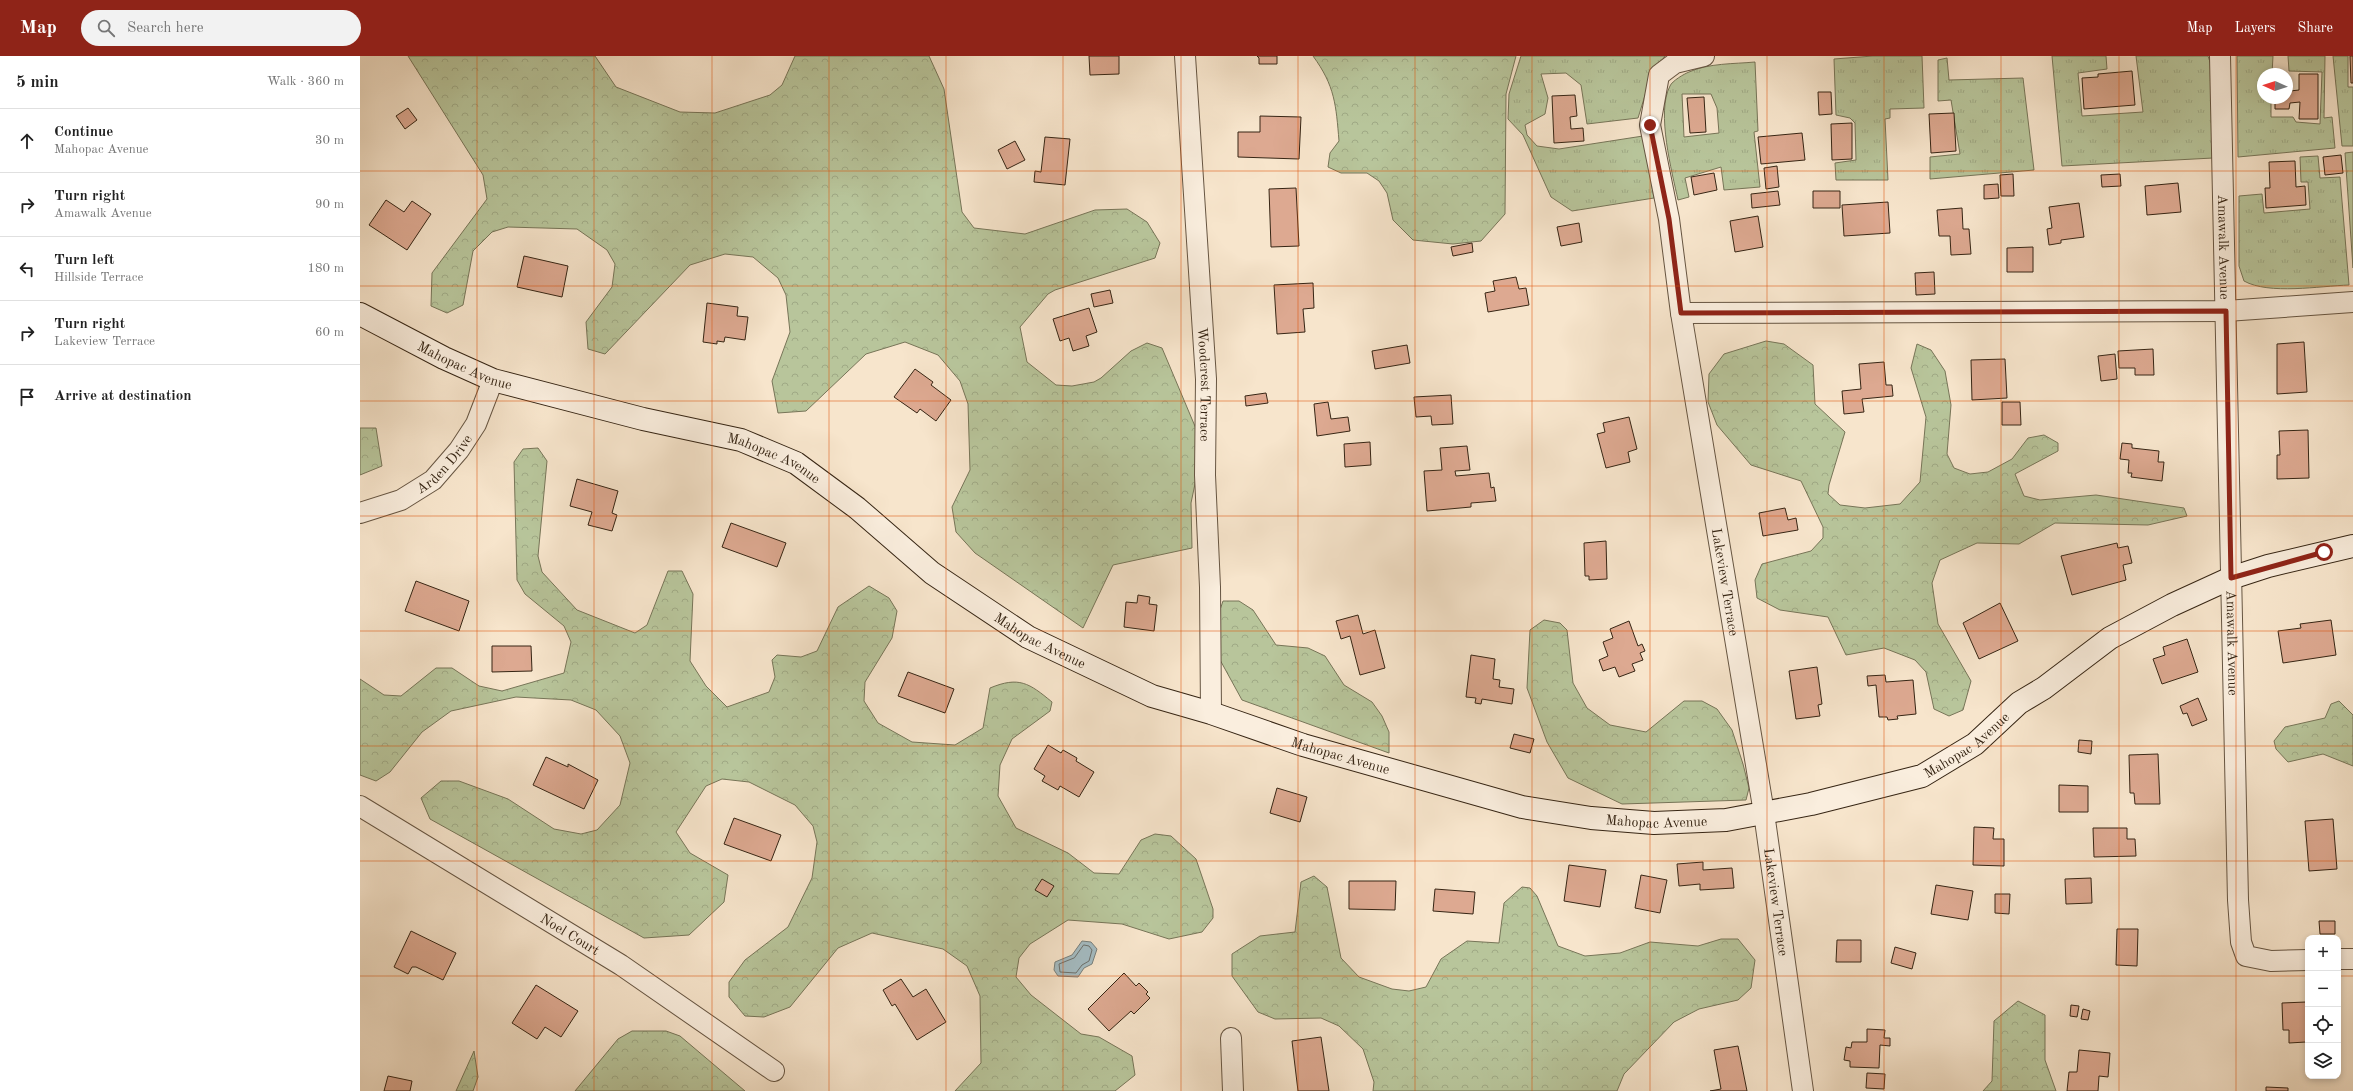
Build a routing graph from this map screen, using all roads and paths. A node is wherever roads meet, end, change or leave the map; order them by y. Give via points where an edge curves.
1 (1185, 56) edge
2 (1704, 56) edge
3 (2220, 56) edge
4 (2353, 302) edge
5 (2226, 311) junction
6 (1681, 313) junction
7 (360, 314) edge
8 (493, 380) junction
9 (360, 513) edge
10 (2353, 546) edge
11 (2231, 578) junction
12 (1211, 713) junction
13 (360, 806) edge
14 (1764, 813) junction
15 (2353, 959) edge
16 (2305, 960) edge
17 (2341, 960) edge
18 (1231, 1038) dead end
19 (774, 1071) dead end
20 (1233, 1091) edge
21 (1803, 1091) edge

1 - 12 street, Woodcrest Terrace via 1206,379 1205,475 1210,586
2 - 6 street, Lakeview Terrace via 1675,63 1659,75 1650,125 1669,219
3 - 5 street, Amawalk Avenue
4 - 5 street
5 - 6 street
5 - 11 street, Amawalk Avenue
6 - 14 street, Lakeview Terrace
7 - 8 street, Mahopac Avenue via 444,358
8 - 9 street, Arden Drive via 476,424 459,450 433,480 401,500
8 - 12 street, Mahopac Avenue via 643,419 741,440 796,463 857,508 932,573 1028,637 1152,696
10 - 11 street, Mahopac Avenue via 2275,564
11 - 14 street, Mahopac Avenue via 2172,605 2110,638 2044,688 2019,703 1975,744 1922,776 1812,804
11 - 16 street, Amawalk Avenue via 2241,942 2246,956 2271,961
12 - 14 street, Mahopac Avenue via 1303,745 1522,807 1591,818 1654,823 1726,820
13 - 19 street, Noel Court via 621,965
14 - 21 street, Lakeview Terrace
15 - 17 street
18 - 20 street

